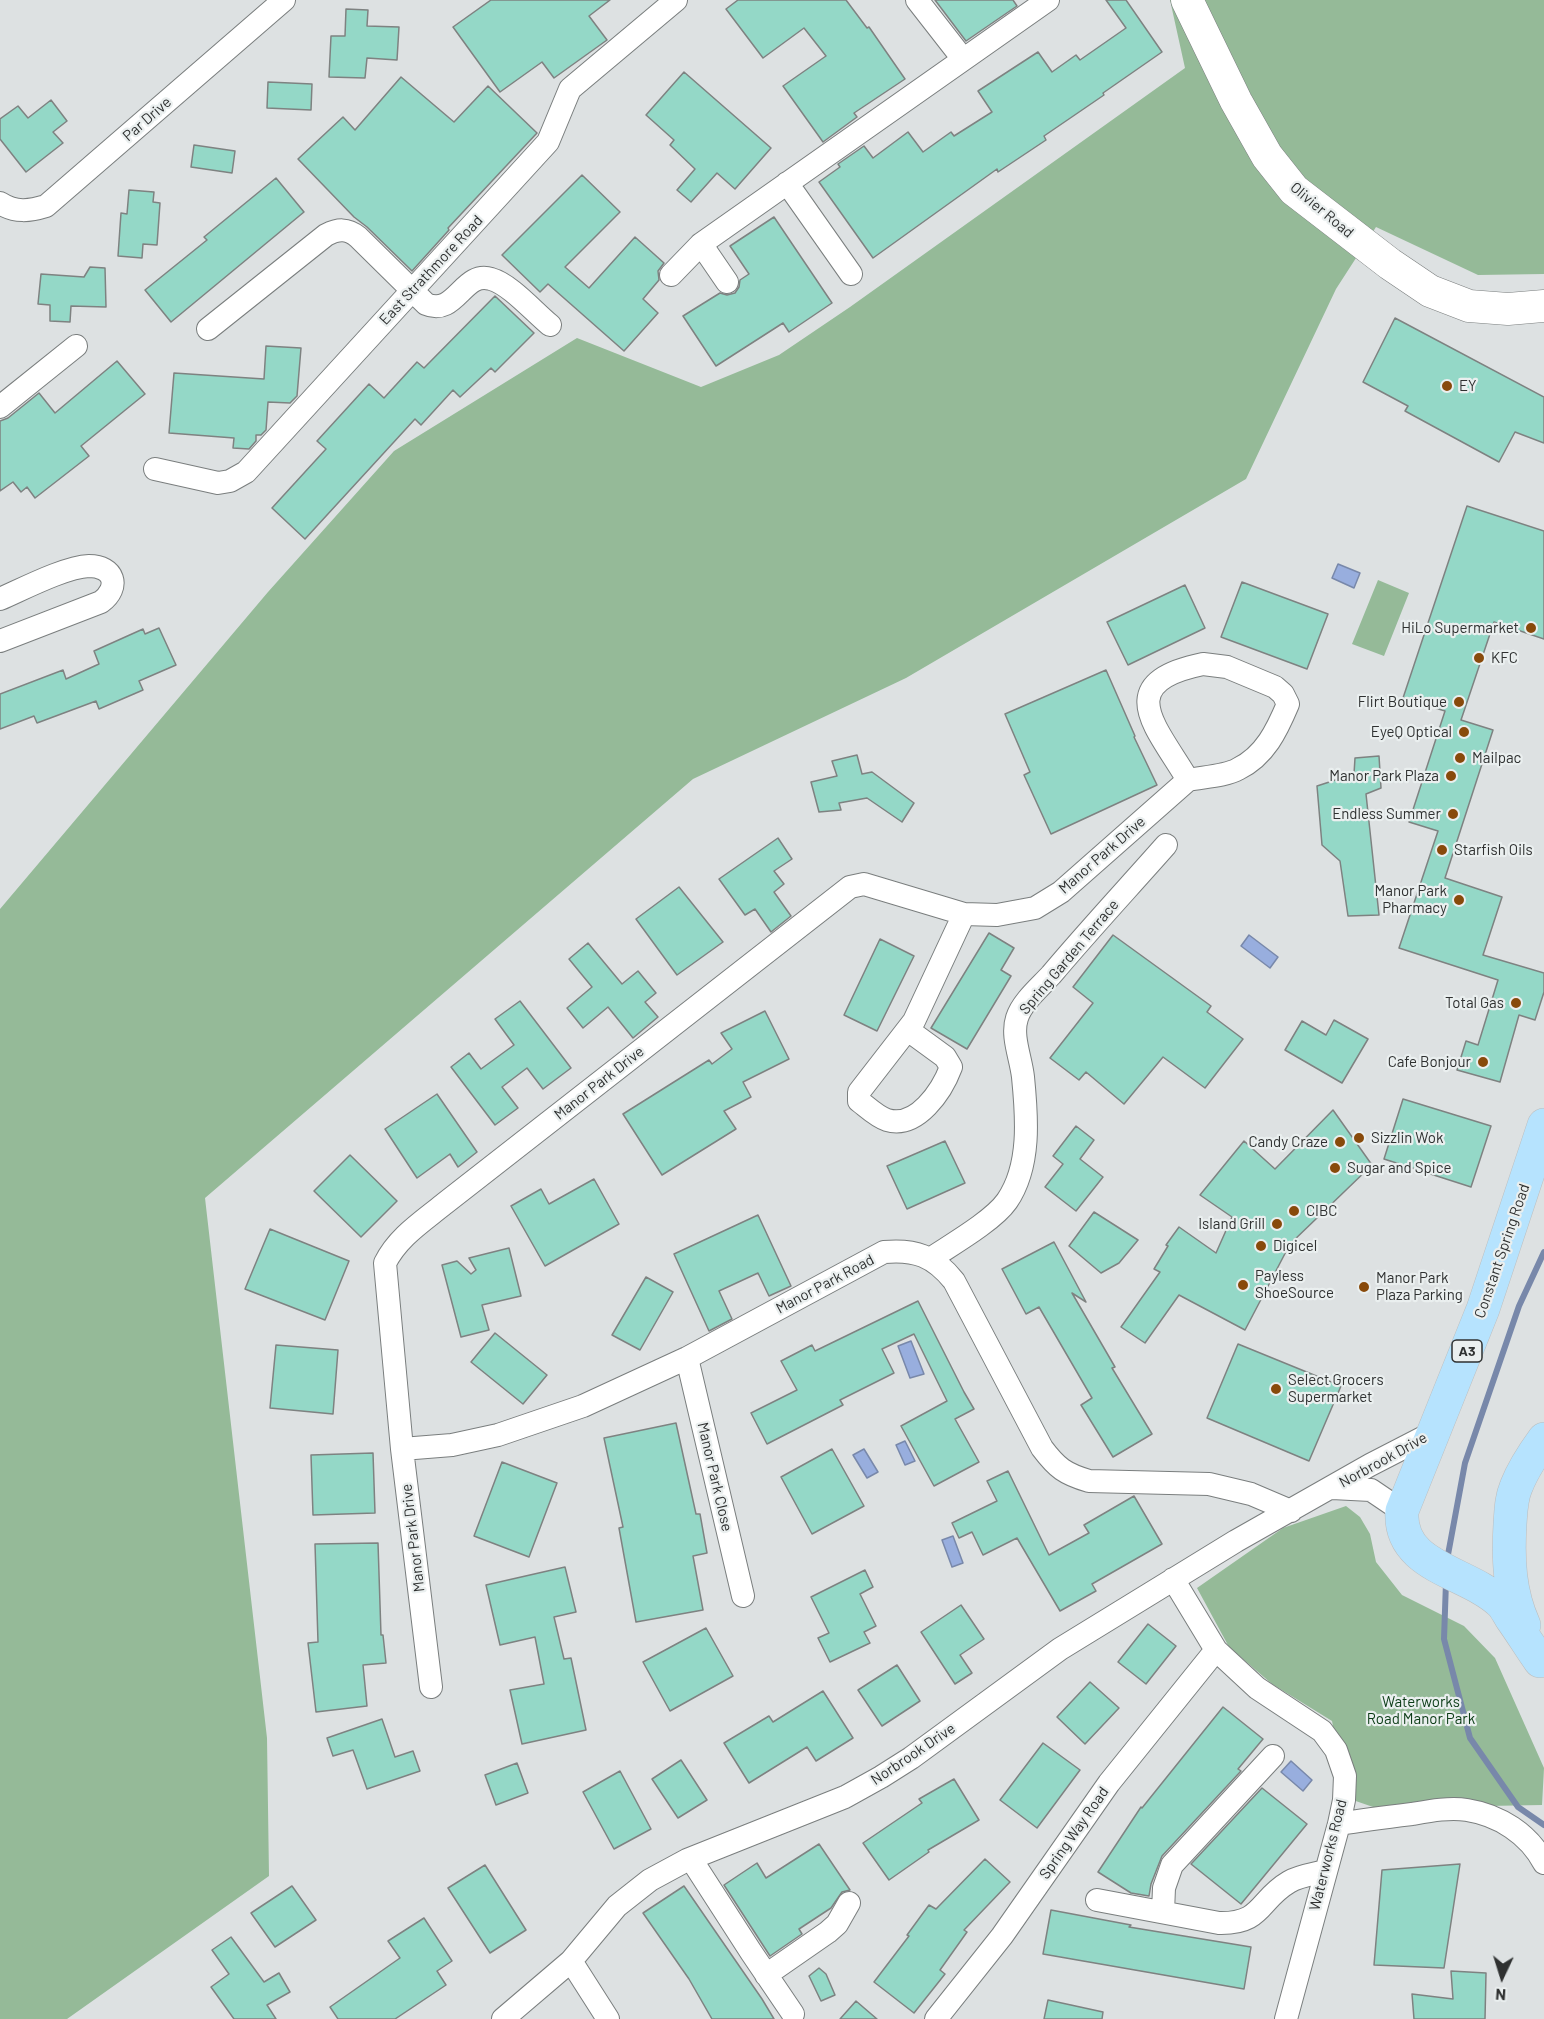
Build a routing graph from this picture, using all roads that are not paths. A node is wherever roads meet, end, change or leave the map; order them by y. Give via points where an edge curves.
1 (284, 0) edge
2 (676, 0) edge
3 (917, 0) edge
4 (1048, 0) edge
5 (1187, 0) edge
6 (963, 59) junction
7 (787, 183) junction
8 (0, 203) edge
9 (701, 244) junction
10 (851, 274) dead end
11 (671, 275) dead end
12 (727, 282) dead end
13 (412, 291) junction
14 (1544, 306) edge
15 (550, 326) dead end
16 (208, 329) dead end
17 (76, 346) dead end
18 (0, 407) edge
19 (155, 469) dead end
20 (0, 599) edge
21 (0, 641) edge
22 (1188, 780) junction
23 (1166, 845) dead end
24 (964, 914) junction
25 (908, 1030) dead end
26 (1544, 1125) edge
27 (1544, 1161) edge
28 (930, 1259) junction
29 (1483, 1309) junction
30 (687, 1358) junction
31 (1434, 1432) junction
32 (1544, 1439) edge
33 (402, 1449) junction
34 (1332, 1488) junction
35 (1512, 1503) junction
36 (1291, 1511) junction
37 (1402, 1511) junction
38 (1456, 1575) junction
39 (1173, 1579) junction
40 (743, 1596) dead end
41 (1216, 1650) junction
42 (1542, 1666) edge
43 (431, 1687) dead end
44 (1273, 1756) dead end
45 (1338, 1824) junction
46 (691, 1858) junction
47 (1544, 1863) edge
48 (1326, 1871) junction
49 (1097, 1900) dead end
50 (849, 1903) dead end
51 (1163, 1912) junction
52 (571, 1961) junction
53 (766, 1975) junction
54 (793, 2014) dead end
55 (503, 2019) edge
56 (608, 2019) edge
57 (936, 2019) edge
58 (1286, 2019) edge

1 - 8 street, Par Drive via 46,206 18,210
2 - 13 street, East Strathmore Road via 570,89 548,142
3 - 6 street
4 - 6 street
5 - 14 main road, Olivier Road via 1236,101 1267,156 1294,190 1430,291 1469,306
6 - 7 street
7 - 9 street
7 - 10 street
9 - 11 street
9 - 12 street
13 - 15 street via 426,304 442,306 478,278 489,278 503,284
13 - 16 street via 351,232 334,230
13 - 19 street, East Strathmore Road via 246,472 218,483
17 - 18 street
20 - 21 street via 76,568 103,568 113,581 109,597 101,602
22 - 22 street via 1237,770 1263,750 1288,704 1283,694 1227,667 1203,664 1180,669 1153,686 1147,698 1148,711
22 - 24 street, Manor Park Drive via 1061,892 1035,908 997,915
23 - 28 street, Spring Garden Terrace via 1074,947 1017,1018 1015,1034 1026,1106 1022,1167 1006,1203
24 - 25 street
24 - 33 street, Manor Park Drive via 864,884 850,887 401,1239 385,1263
26 - 29 main road, Constant Spring Road / A3
27 - 29 main road
28 - 30 street, Manor Park Road via 915,1252 884,1252
28 - 36 street, Manor Park Road via 954,1281 1042,1448 1062,1471 1089,1481 1209,1484 1251,1494
29 - 31 main road, Constant Spring Road / A3
30 - 33 street, Manor Park Road via 583,1406 498,1435 452,1445
30 - 40 street, Manor Park Close
31 - 34 street, Norbrook Drive
31 - 37 main road, Constant Spring Road / A3
32 - 35 main road via 1530,1459
33 - 43 street, Manor Park Drive
34 - 36 street, Norbrook Drive
34 - 37 street, Norbrook Drive via 1371,1490
35 - 38 main road via 1483,1581
35 - 42 main road via 1512,1589
36 - 39 street, Norbrook Drive
37 - 38 main road via 1406,1538 1423,1559
38 - 42 main road via 1501,1603
39 - 41 street, Waterworks Road
39 - 46 street, Norbrook Drive via 1060,1649 881,1778 844,1797
41 - 45 street, Waterworks Road via 1257,1688 1322,1731 1336,1750 1345,1776
41 - 57 street, Spring Way Road via 1109,1783 1002,1936
44 - 51 street via 1172,1864 1164,1888
45 - 47 street via 1466,1809 1494,1817 1519,1832
45 - 48 street, Waterworks Road
46 - 52 street, Norbrook Drive via 650,1880 617,1906
46 - 53 street
48 - 51 street via 1291,1881 1274,1893 1260,1911 1234,1923
48 - 58 street, Waterworks Road
49 - 51 street
50 - 53 street via 828,1932
52 - 55 street, Norbrook Drive
52 - 56 street
53 - 54 street

